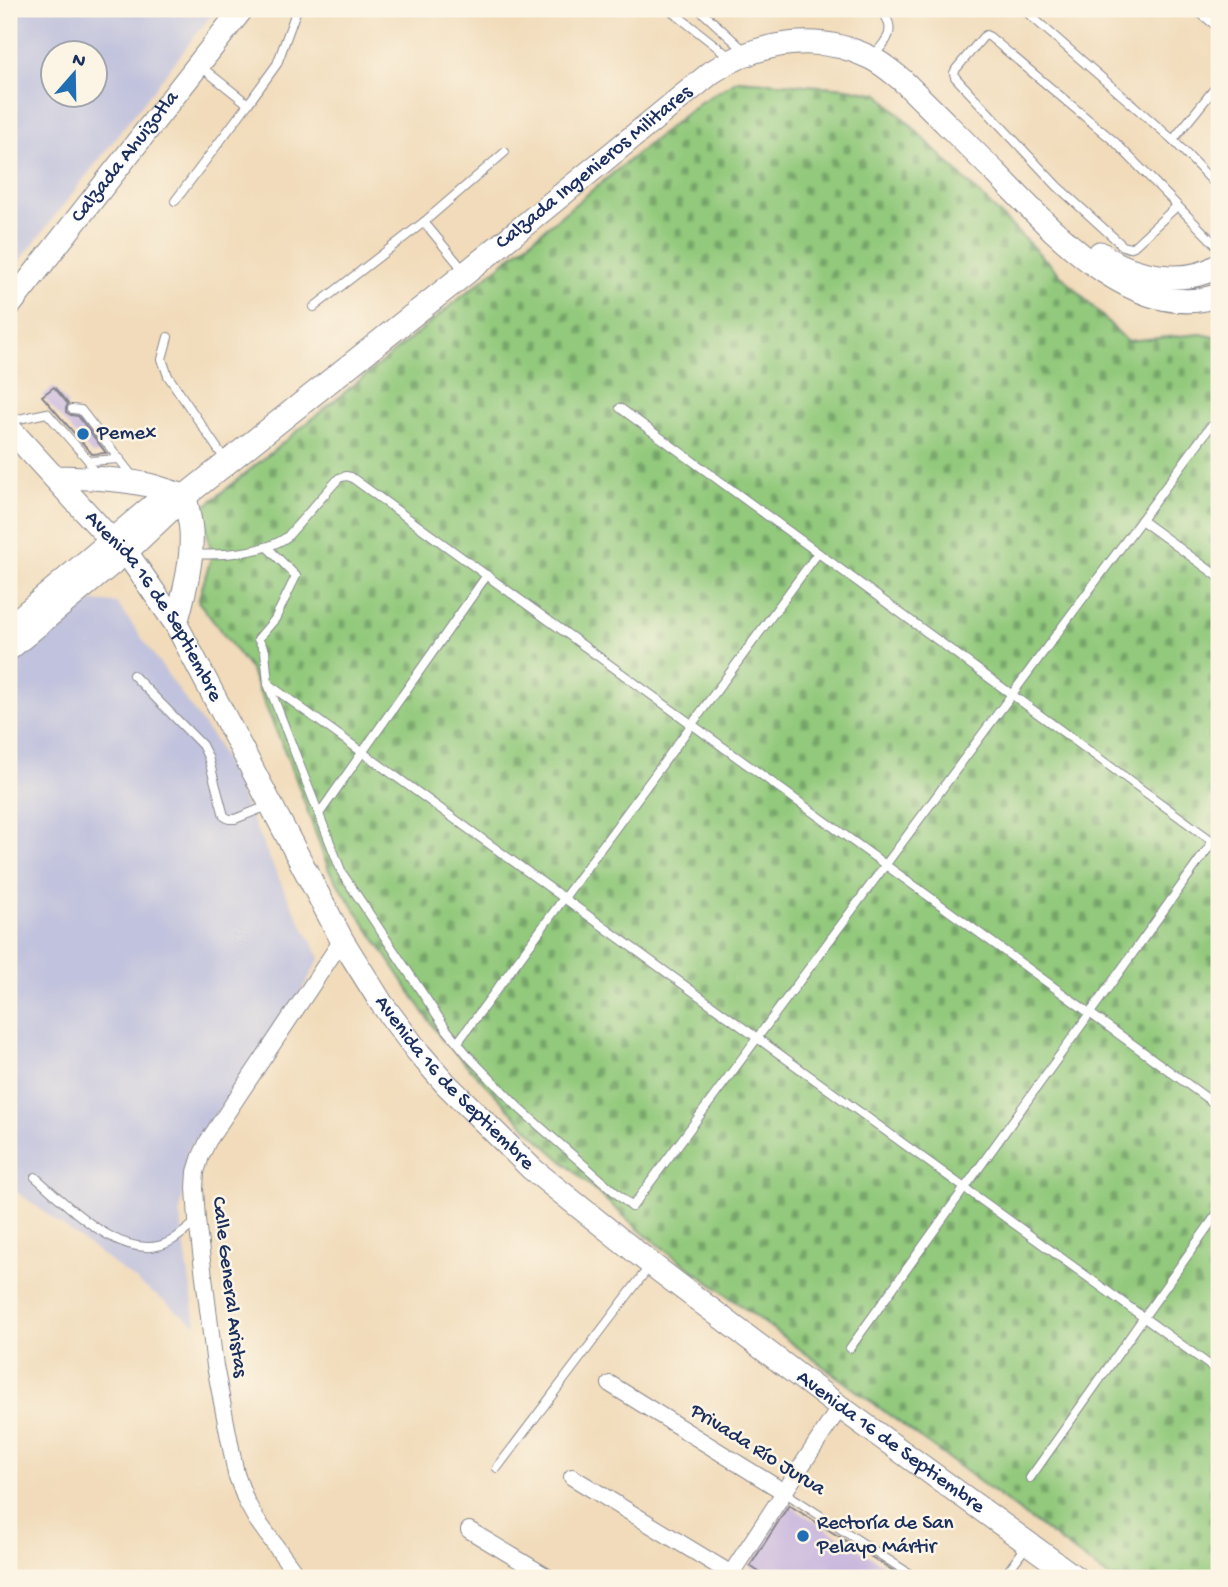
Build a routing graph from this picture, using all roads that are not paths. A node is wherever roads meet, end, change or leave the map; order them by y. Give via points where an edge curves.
1 (242, 9) edge
2 (297, 9) edge
3 (669, 9) edge
4 (699, 9) edge
5 (880, 9) edge
6 (1023, 9) edge
7 (1195, 9) edge
8 (1219, 27) edge
9 (733, 50) junction
10 (875, 54) junction
11 (198, 65) junction
12 (1219, 83) edge
13 (248, 104) junction
14 (1173, 140) junction
15 (505, 152) dead end
16 (1219, 187) edge
17 (175, 201) dead end
18 (1177, 206) junction
19 (424, 222) junction
20 (1219, 248) edge
21 (1219, 265) edge
22 (462, 268) junction
23 (1219, 295) edge
24 (9, 306) edge
25 (314, 307) dead end
26 (167, 337) dead end
27 (72, 408) dead end
28 (620, 408) dead end
29 (9, 421) edge
30 (1210, 426) dead end
31 (9, 428) edge
32 (225, 458) junction
33 (120, 459) junction
34 (92, 470) junction
35 (55, 477) junction
36 (138, 483) junction
37 (177, 494) junction
38 (1141, 520) junction
39 (119, 547) junction
40 (267, 547) junction
41 (818, 553) junction
42 (191, 554) junction
43 (487, 575) junction
44 (1219, 577) edge
45 (176, 624) junction
46 (9, 628) edge
47 (9, 649) edge
48 (133, 676) dead end
49 (268, 684) junction
50 (1012, 694) junction
51 (692, 724) junction
52 (362, 752) junction
53 (271, 804) junction
54 (320, 814) junction
55 (1219, 833) edge
56 (1216, 844) edge
57 (886, 865) junction
58 (564, 898) junction
59 (342, 940) junction
60 (1090, 1013) junction
61 (758, 1038) junction
62 (458, 1042) junction
63 (1219, 1107) edge
64 (35, 1177) dead end
65 (965, 1188) junction
66 (1219, 1212) edge
67 (197, 1220) junction
68 (651, 1264) junction
69 (1144, 1317) junction
70 (850, 1348) dead end
71 (1219, 1372) edge
72 (610, 1384) dead end
73 (840, 1407) junction
74 (496, 1468) dead end
75 (572, 1477) dead end
76 (1030, 1478) dead end
77 (784, 1492) junction
78 (469, 1530) dead end
79 (1028, 1543) junction
80 (732, 1577) edge
81 (299, 1578) edge
82 (549, 1578) edge
83 (916, 1578) edge
84 (1003, 1578) edge
85 (1076, 1578) edge

1 - 11 main road, Calzada Ahuizotla
2 - 13 lane via 277,64
3 - 9 lane
4 - 9 lane
5 - 10 lane via 890,25 890,35
6 - 14 lane
7 - 8 lane
9 - 10 main road, Calzada Ingenieros Militares via 802,42
9 - 22 main road, Calzada Ingenieros Militares via 712,72
10 - 21 main road, Calzada Ingenieros Militares via 917,78 1107,258 1142,273 1166,277
10 - 23 main road, Calzada Ingenieros Militares via 1092,264 1125,285 1155,296 1183,300
11 - 13 lane
11 - 24 main road, Calzada Ahuizotla
12 - 14 lane
13 - 17 lane
14 - 16 lane
15 - 19 lane
18 - 18 lane via 1134,246 1123,246 1057,186 956,77 956,69 983,37 990,37 1115,142
18 - 20 lane
19 - 22 lane
19 - 25 lane
22 - 32 main road, Calzada Ingenieros Militares
26 - 32 lane via 162,359 168,376
27 - 33 lane via 81,410
28 - 41 lane
29 - 34 lane via 51,413
30 - 38 lane
31 - 35 main road, Avenida 16 de Septiembre
32 - 37 main road, Calzada Ingenieros Militares
33 - 34 lane
33 - 36 lane
34 - 35 main road
34 - 36 main road
35 - 39 main road, Avenida 16 de Septiembre
36 - 37 main road
37 - 39 main road, Calzada Ingenieros Militares
37 - 42 main road via 191,529
38 - 44 lane
38 - 50 lane
39 - 45 main road, Avenida 16 de Septiembre
39 - 46 main road, Calzada Ingenieros Militares
39 - 47 main road, Calzada Ingenieros Militares
40 - 42 lane
40 - 43 lane via 287,537 339,478 346,476
40 - 49 lane via 296,576 275,619 258,639 265,651
41 - 50 lane
41 - 51 lane
42 - 45 main road
43 - 51 lane
43 - 52 lane
45 - 53 main road, Avenida 16 de Septiembre
48 - 53 lane via 202,745 224,816 235,819
49 - 52 lane
49 - 54 lane
50 - 56 lane
50 - 57 lane
51 - 57 lane
51 - 58 lane
52 - 54 lane
52 - 58 lane
53 - 59 main road, Avenida 16 de Septiembre
54 - 62 lane via 342,873
55 - 56 lane
56 - 60 lane
57 - 60 lane
57 - 61 lane
58 - 61 lane
58 - 62 lane
59 - 67 street, Calle General Aristas via 208,1141 196,1172
59 - 68 main road, Avenida 16 de Septiembre via 382,1004 446,1084 531,1169
60 - 63 lane
60 - 65 lane
61 - 62 lane via 632,1207 520,1109
61 - 65 lane
64 - 67 lane via 94,1227 132,1246 152,1248 170,1242
65 - 69 lane
65 - 70 lane
66 - 69 lane
67 - 81 street, Calle General Aristas via 215,1366 236,1474 256,1519
68 - 73 main road, Avenida 16 de Septiembre
68 - 74 lane
69 - 71 lane
69 - 76 lane
72 - 77 street, Privada Río Jurua
73 - 77 street
73 - 79 main road, Avenida 16 de Septiembre
75 - 80 street
77 - 80 street
77 - 83 lane, Privada Río Jurua
78 - 82 street
79 - 84 lane
79 - 85 main road, Avenida 16 de Septiembre

